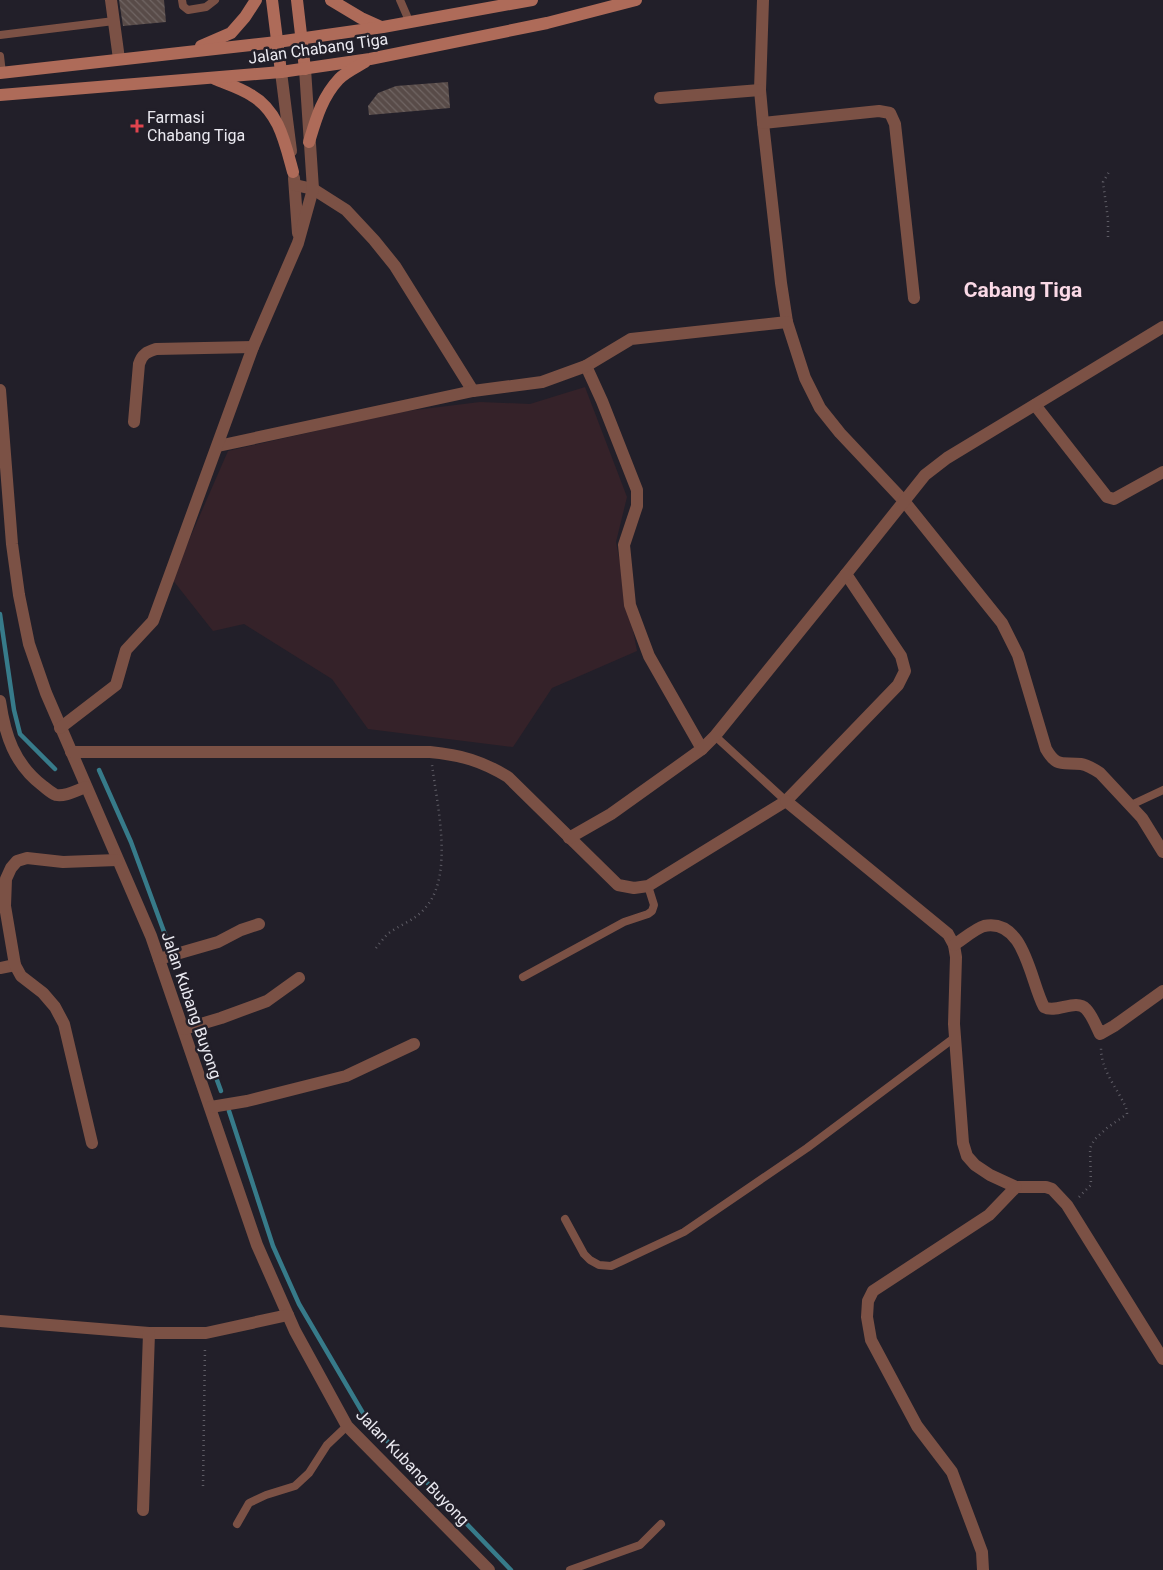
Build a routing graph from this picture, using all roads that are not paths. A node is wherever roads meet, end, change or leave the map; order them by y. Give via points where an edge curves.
1 (110, 0) edge
2 (182, 0) edge
3 (215, 0) edge
4 (256, 0) edge
5 (272, 0) edge
6 (297, 0) edge
7 (331, 0) edge
8 (400, 0) edge
9 (532, 0) edge
10 (636, 0) edge
11 (763, 0) edge
12 (114, 21) junction
13 (410, 23) junction
14 (383, 27) junction
15 (0, 35) edge
16 (301, 38) junction
17 (277, 42) junction
18 (188, 52) junction
19 (0, 56) edge
20 (119, 59) junction
21 (370, 59) junction
22 (305, 68) junction
23 (281, 72) junction
24 (1, 73) edge
25 (212, 78) junction
26 (760, 90) junction
27 (0, 95) edge
28 (660, 98) dead end
29 (763, 123) junction
30 (309, 142) junction
31 (294, 178) junction
32 (313, 189) junction
33 (298, 243) junction
34 (914, 298) dead end
35 (788, 322) junction
36 (1163, 327) edge
37 (252, 347) junction
38 (586, 366) junction
39 (0, 390) edge
40 (473, 391) junction
41 (1035, 405) junction
42 (134, 422) dead end
43 (218, 446) junction
44 (1163, 472) edge
45 (4, 497) edge
46 (904, 501) junction
47 (846, 574) junction
48 (0, 701) edge
49 (60, 728) junction
50 (715, 736) junction
51 (702, 749) junction
52 (71, 752) junction
53 (86, 788) junction
54 (1163, 790) edge
55 (786, 801) junction
56 (1131, 805) junction
57 (569, 838) junction
58 (1163, 852) edge
59 (118, 860) junction
60 (648, 886) junction
61 (259, 924) dead end
62 (954, 945) junction
63 (159, 959) junction
64 (15, 966) junction
65 (0, 968) edge
66 (522, 977) dead end
67 (299, 978) dead end
68 (1163, 991) edge
69 (184, 1029) junction
70 (954, 1038) junction
71 (414, 1044) dead end
72 (211, 1108) junction
73 (92, 1143) dead end
74 (1016, 1187) junction
75 (565, 1219) dead end
76 (288, 1315) junction
77 (0, 1321) edge
78 (149, 1333) junction
79 (1163, 1359) edge
80 (347, 1426) junction
81 (143, 1510) dead end
82 (237, 1524) dead end
83 (661, 1524) dead end
84 (489, 1570) edge
85 (570, 1570) edge
86 (984, 1570) edge

1 - 12 street
2 - 3 lane via 188,10 206,7
4 - 18 main road via 231,33
5 - 17 main road
6 - 16 main road
7 - 14 main road
8 - 13 lane
9 - 13 main road, Jalan Chabang Tiga
10 - 21 main road, Jalan Chabang Tiga via 547,23
11 - 26 street
12 - 15 lane
12 - 20 street
13 - 14 main road, Jalan Chabang Tiga
14 - 16 main road, Jalan Chabang Tiga
16 - 17 main road, Jalan Chabang Tiga
16 - 22 main road
17 - 18 main road, Jalan Chabang Tiga
17 - 23 main road
18 - 20 main road, Jalan Chabang Tiga
19 - 24 lane
20 - 24 main road, Jalan Chabang Tiga
21 - 22 main road, Jalan Chabang Tiga
21 - 30 main road via 340,78 328,94
22 - 23 main road, Jalan Chabang Tiga
22 - 30 street
23 - 25 main road, Jalan Chabang Tiga
23 - 31 street
25 - 27 main road, Jalan Chabang Tiga
25 - 31 main road via 250,94 264,104 275,119 284,141
26 - 28 street
26 - 29 street
29 - 34 street via 879,111 890,114 895,124
29 - 35 street
30 - 32 street
31 - 32 street
31 - 33 street
32 - 33 street
32 - 40 street via 346,210 395,266
33 - 37 street
35 - 38 street via 631,339
35 - 46 street via 805,378 820,408
36 - 41 street
37 - 42 street via 156,349 147,352 139,364
37 - 43 street
38 - 40 street via 542,382
38 - 51 street via 636,490 637,506 624,545 630,606 649,656
39 - 45 street, Jalan Kubang Buyong
40 - 43 street
41 - 44 street via 1107,497 1114,499
41 - 46 street via 947,458 925,475
43 - 49 street via 153,621 126,650 116,685
45 - 49 street, Jalan Kubang Buyong via 30,644
46 - 47 street
46 - 56 street via 1002,623 1024,673 1052,759 1061,764 1092,767
47 - 50 street
47 - 55 street via 901,656 905,671 898,684
48 - 53 street via 3,725 19,763 32,778 53,794
49 - 52 street, Jalan Kubang Buyong
50 - 51 street
50 - 55 lane
51 - 57 street via 611,814
52 - 53 street, Jalan Kubang Buyong
52 - 57 street via 430,752 455,755 476,760 508,777
53 - 59 street, Jalan Kubang Buyong
54 - 56 lane
55 - 60 street
55 - 62 street via 948,934
56 - 58 street
57 - 60 street via 618,885
59 - 63 street, Jalan Kubang Buyong
59 - 64 street via 63,862 27,858 10,868 6,879 5,906
60 - 66 lane via 654,905 648,914 624,922
61 - 63 street via 218,942
62 - 68 street via 983,926 1009,930 1018,940 1044,1007 1051,1010 1082,1006 1100,1034
62 - 70 street
63 - 69 street, Jalan Kubang Buyong
64 - 65 street
64 - 73 street via 21,976 55,1007 64,1024
67 - 69 street via 267,1001
69 - 72 street, Jalan Kubang Buyong
70 - 74 street via 963,1143 968,1156 982,1170
70 - 75 lane via 807,1148 684,1232 631,1257 611,1266 599,1265 584,1254
71 - 72 street via 346,1076
72 - 76 street, Jalan Kubang Buyong via 257,1245
74 - 79 street via 1052,1189 1068,1205
74 - 86 street via 988,1215 873,1291 866,1317 871,1340 891,1380 918,1426 952,1472 982,1552
76 - 78 street via 206,1332
76 - 80 street, Jalan Kubang Buyong
77 - 78 street
78 - 81 street
80 - 82 lane via 327,1445 309,1473 295,1486 249,1503
80 - 84 street, Jalan Kubang Buyong
83 - 85 lane via 640,1545

